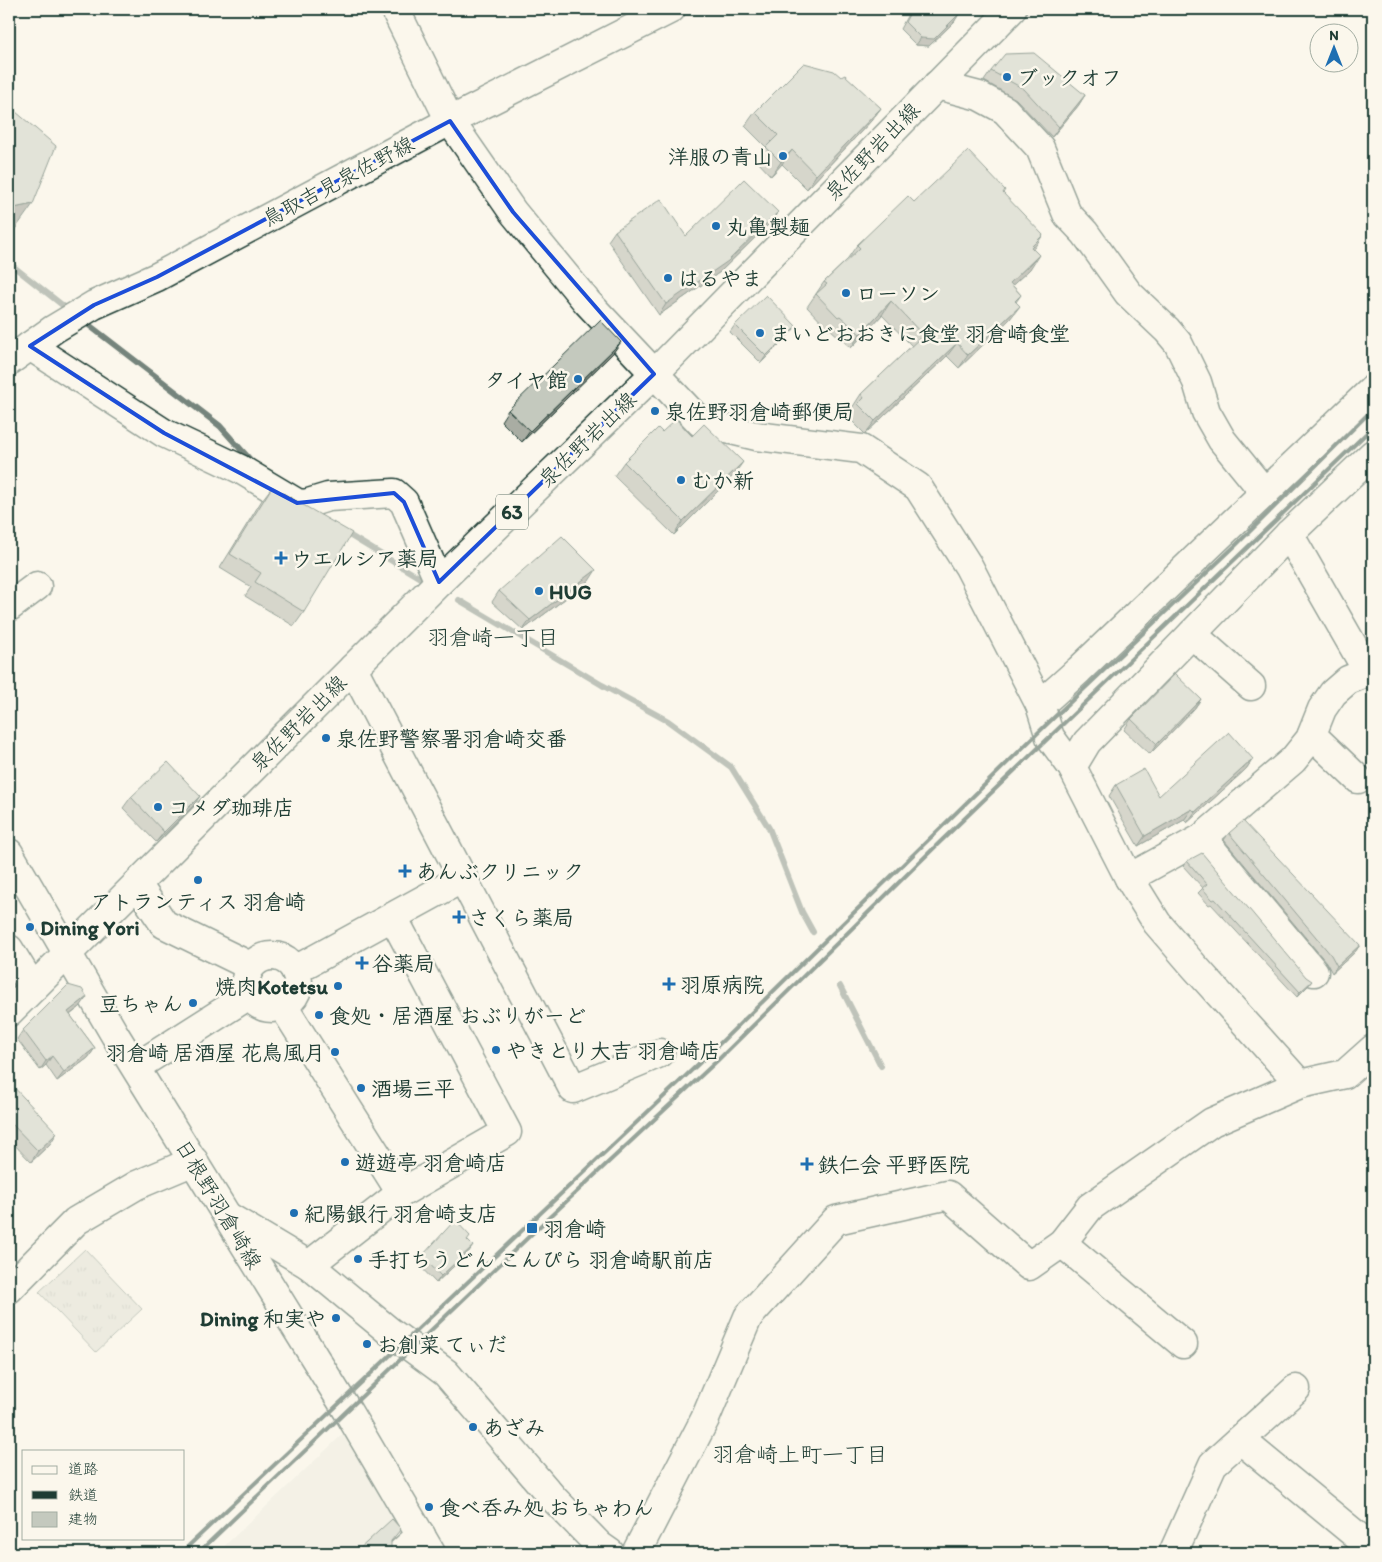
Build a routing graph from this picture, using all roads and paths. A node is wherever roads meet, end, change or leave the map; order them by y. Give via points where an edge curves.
1 (395, 9) edge
2 (672, 9) edge
3 (1005, 11) edge
4 (937, 85) junction
5 (450, 121) junction
6 (20, 353) edge
7 (654, 374) junction
8 (1373, 389) edge
9 (1373, 454) edge
10 (1264, 493) junction
11 (1289, 534) junction
12 (439, 582) junction
13 (37, 586) dead end
14 (9, 607) edge
15 (1192, 634) junction
16 (353, 668) junction
17 (1370, 671) edge
18 (1251, 686) dead end
19 (1040, 705) junction
20 (1312, 735) junction
21 (1072, 767) junction
22 (1358, 779) dead end
23 (1202, 838) junction
24 (9, 853) edge
25 (463, 878) junction
26 (1129, 878) junction
27 (137, 884) junction
28 (393, 916) junction
29 (9, 949) edge
30 (68, 953) junction
31 (250, 966) junction
32 (296, 970) junction
33 (1314, 972) dead end
34 (33, 988) junction
35 (249, 995) junction
36 (283, 1006) junction
37 (9, 1012) edge
38 (1373, 1049) edge
39 (660, 1053) dead end
40 (136, 1067) junction
41 (1300, 1084) junction
42 (194, 1161) junction
43 (401, 1193) junction
44 (227, 1216) junction
45 (1062, 1243) junction
46 (309, 1266) junction
47 (9, 1289) edge
48 (1183, 1344) dead end
49 (1296, 1389) dead end
50 (1242, 1441) junction
51 (426, 1544) edge
52 (1373, 1549) edge
53 (605, 1550) edge
54 (401, 1553) edge
55 (636, 1553) edge
56 (1173, 1553) edge

1 - 5 street
2 - 5 street, 鳥取吉見泉佐野線
3 - 4 street, 泉佐野岩出線 / 63
4 - 7 street, 泉佐野岩出線 / 63
4 - 10 street via 979,96 1005,110 1040,148 1067,214 1085,233 1128,293 1178,344 1197,382 1206,412 1222,440
5 - 6 street, 鳥取吉見泉佐野線 via 158,277 94,305
5 - 7 street via 513,212 587,302
6 - 12 street via 297,502 305,504 328,498 394,493 404,502
7 - 12 street, 泉佐野岩出線 / 63
7 - 19 street via 701,423 756,436 861,449 918,487 969,567
8 - 10 street
9 - 11 street
10 - 19 street
11 - 15 street
11 - 17 street
12 - 16 street, 泉佐野岩出線 / 63
13 - 14 street
15 - 18 street
15 - 21 street via 1087,742
16 - 25 street
16 - 27 street, 泉佐野岩出線 / 63
17 - 20 street via 1348,680 1333,693 1322,709
19 - 21 street via 1050,737
20 - 22 street
20 - 23 street via 1293,760
21 - 26 street
23 - 26 street
23 - 33 street
24 - 30 street, 日根野羽倉崎線
25 - 28 street
25 - 39 street via 573,1089
26 - 41 street via 1157,923
27 - 30 street, 泉佐野岩出線 / 63
27 - 31 street via 164,924
28 - 32 street
28 - 43 street via 507,1132
29 - 34 street
30 - 34 street, 泉佐野岩出線 / 63
30 - 40 street, 日根野羽倉崎線
31 - 32 street via 265,956 274,956 290,963
31 - 35 street via 245,983
32 - 36 street via 298,987 290,1002
34 - 37 street, 泉佐野岩出線 / 63
35 - 36 street via 251,1000 266,1008
35 - 40 street
36 - 43 street
38 - 41 street via 1345,1074
40 - 42 street, 日根野羽倉崎線
41 - 45 street via 1212,1122 1090,1207
42 - 44 street, 日根野羽倉崎線
42 - 47 street via 137,1185 76,1222
43 - 46 street
44 - 46 street
44 - 51 street, 日根野羽倉崎線
45 - 48 street
45 - 55 street via 1029,1266 948,1195 836,1220 748,1317 704,1419
46 - 53 street via 446,1373 554,1499
49 - 50 street
50 - 52 street
50 - 56 street via 1214,1464
51 - 54 street

